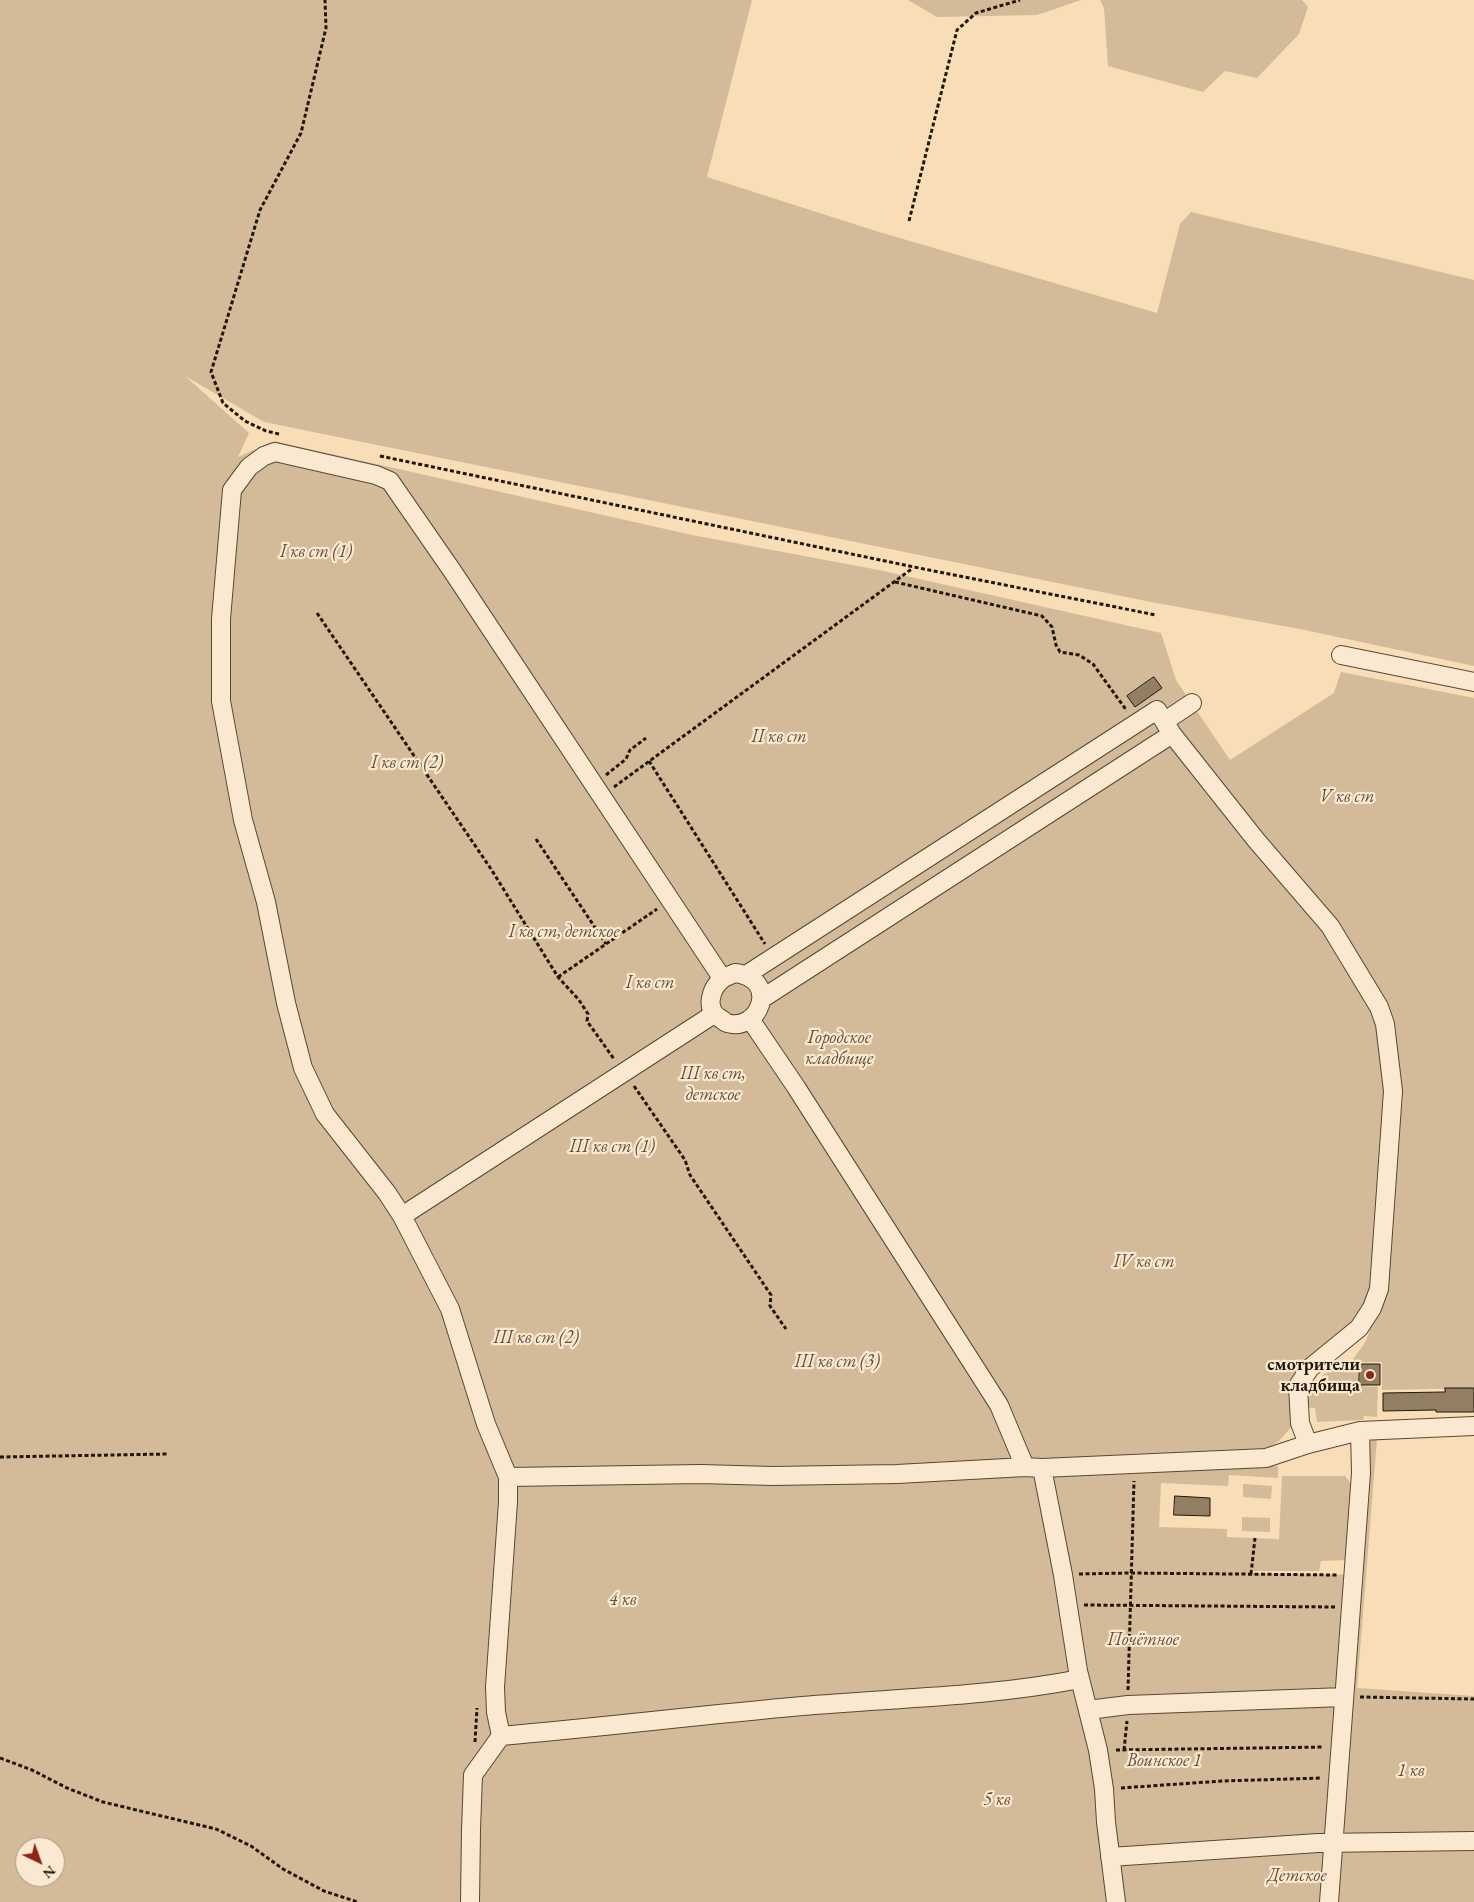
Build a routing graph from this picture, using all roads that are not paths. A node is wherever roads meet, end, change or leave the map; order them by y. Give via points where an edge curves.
1 (1341, 656) dead end
2 (1474, 682) edge
3 (1192, 702) dead end
4 (1168, 728) junction
5 (746, 975) junction
6 (722, 978) junction
7 (763, 998) junction
8 (714, 1014) junction
9 (750, 1019) junction
10 (402, 1216) junction
11 (1474, 1426) edge
12 (1360, 1431) junction
13 (1308, 1444) junction
14 (1033, 1468) junction
15 (508, 1477) junction
16 (1080, 1679) junction
17 (1344, 1698) junction
18 (1088, 1710) junction
19 (502, 1736) junction
20 (1474, 1841) edge
21 (1333, 1842) junction
22 (1110, 1857) junction
23 (470, 1902) edge
24 (1116, 1902) edge
25 (1329, 1902) edge

1 - 2 street
3 - 4 street
4 - 5 street via 1157,710
4 - 7 street
4 - 13 street via 1256,840 1330,926 1379,1007 1384,1024 1392,1091 1379,1288 1360,1328 1310,1368 1298,1386 1300,1423
5 - 6 street via 735,973
5 - 7 street via 757,984
6 - 8 street via 713,990 710,1004
6 - 10 street via 390,481 376,474 275,452 264,456 232,490 221,619 221,702 243,820 266,902 303,1068 325,1114
7 - 9 street via 760,1009
8 - 9 street via 727,1023
8 - 10 street
9 - 14 street via 999,1405
10 - 15 street via 450,1309 486,1424
11 - 12 street
12 - 13 street
12 - 17 street via 1360,1473
13 - 14 street via 1266,1458
14 - 15 street via 801,1476
14 - 16 street via 1063,1575
15 - 19 street via 495,1687 496,1712
16 - 18 street
16 - 19 street via 960,1695 803,1706
17 - 18 street via 1128,1705
17 - 21 street
18 - 22 street via 1104,1789
19 - 23 street via 474,1775
20 - 21 street
21 - 22 street
21 - 25 street
22 - 24 street

